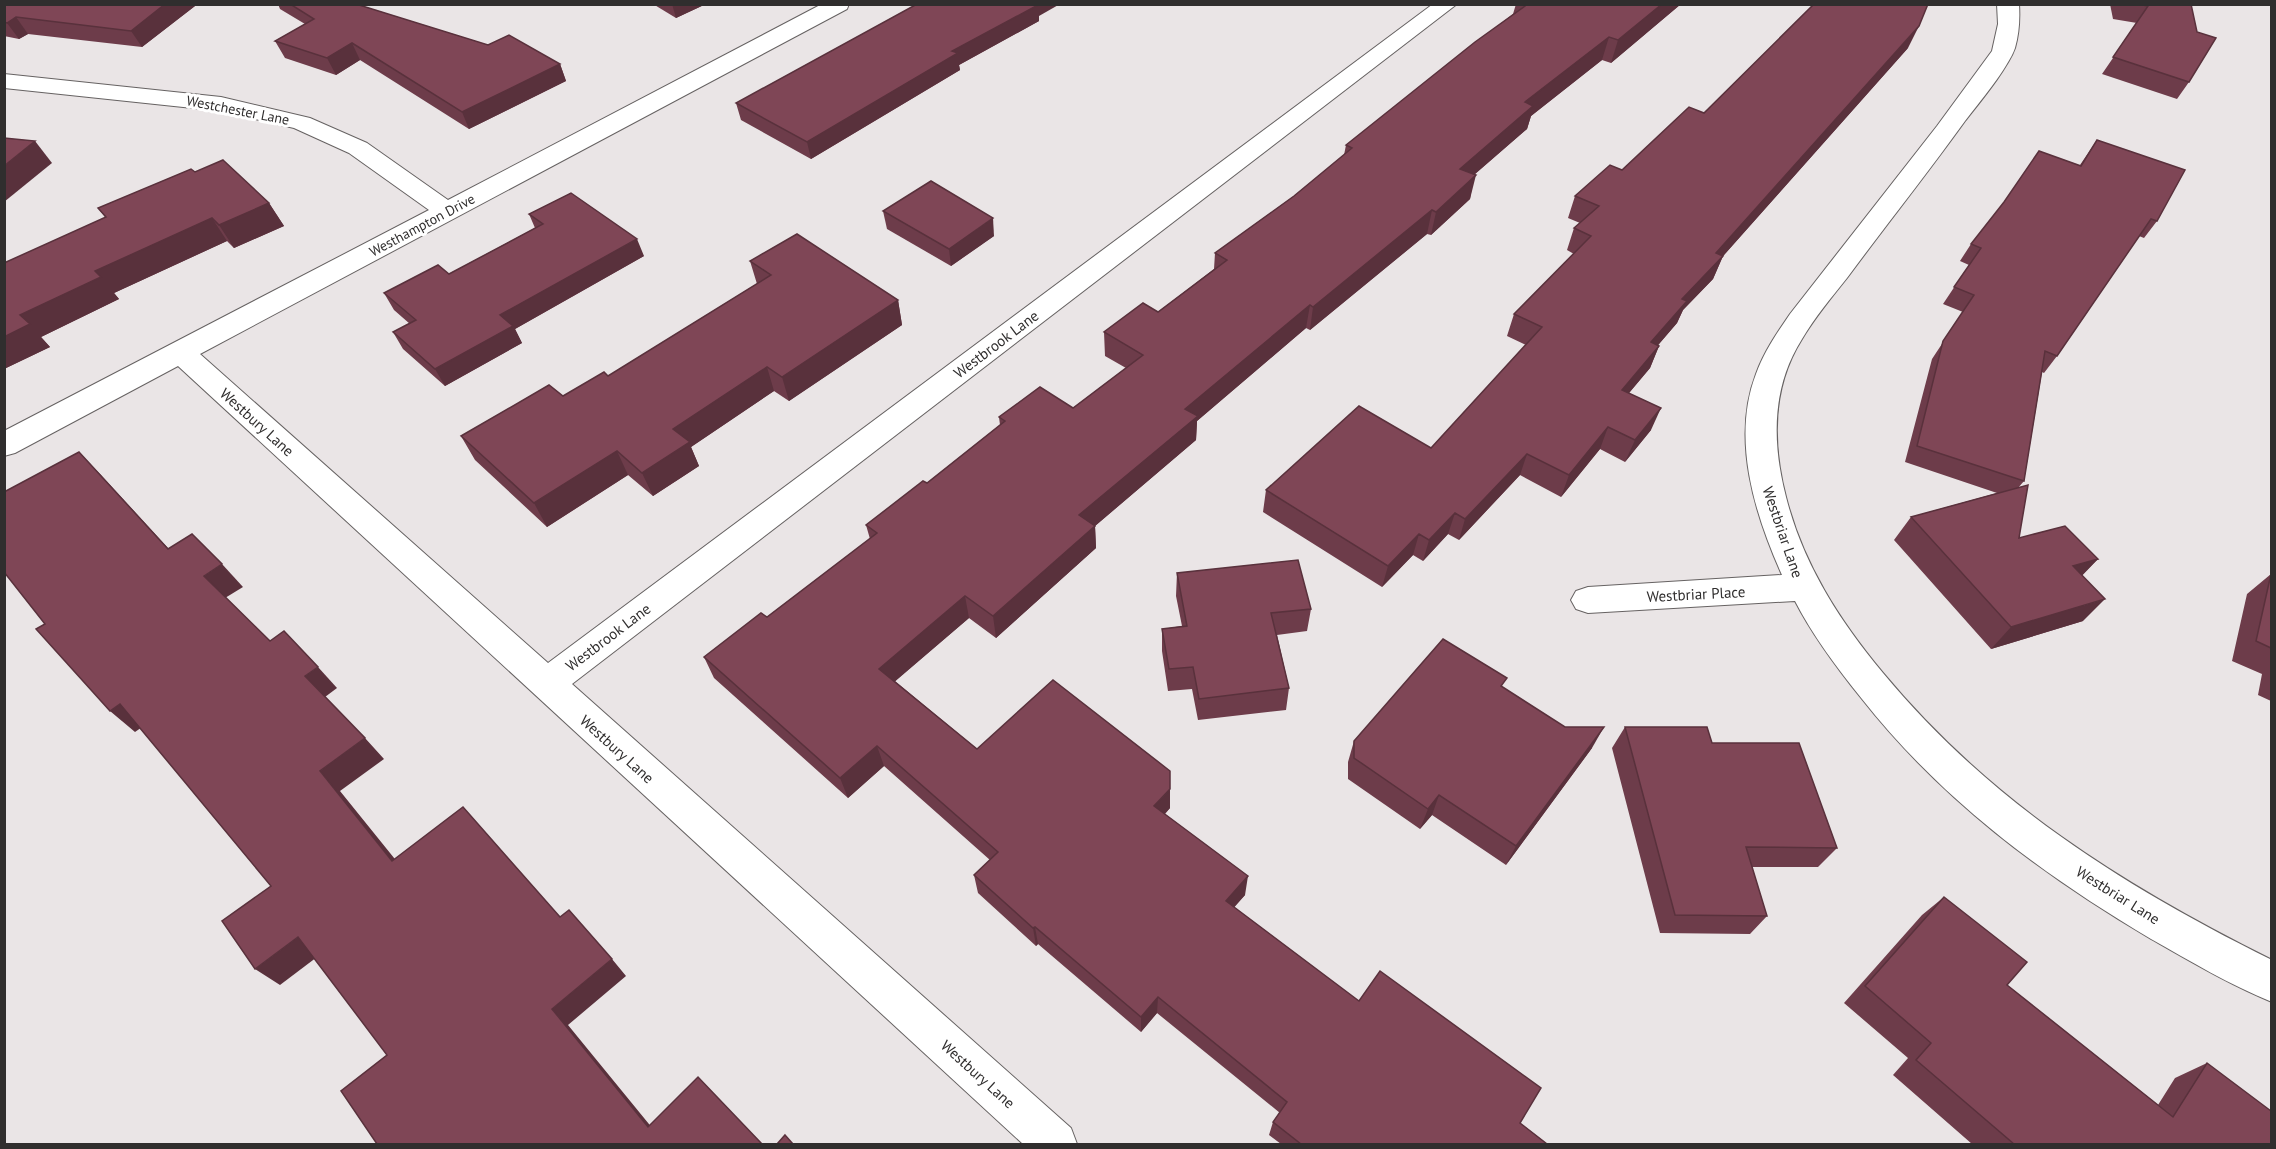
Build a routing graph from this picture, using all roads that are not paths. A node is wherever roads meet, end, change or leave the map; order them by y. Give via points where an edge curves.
1 (839, 4) edge
2 (1447, 4) edge
3 (2008, 4) edge
4 (4, 81) edge
5 (447, 211) junction
6 (180, 352) junction
7 (4, 445) edge
8 (1803, 587) junction
9 (1588, 600) dead end
10 (546, 684) junction
11 (2271, 982) edge
12 (1055, 1144) edge

1 - 5 street, Westhampton Drive
2 - 10 street, Westbrook Lane
3 - 8 street, Westbriar Lane via 2003,51 1810,308 1777,358 1762,402 1760,451 1776,519
4 - 5 street, Westchester Lane via 211,103 302,123 358,148
5 - 6 street, Westhampton Drive
6 - 7 street, Westhampton Drive
6 - 10 street, Westbury Lane
8 - 9 street, Westbriar Place
8 - 11 street, Westbriar Lane via 1828,631 1908,729 2002,817 2130,904
10 - 12 street, Westbury Lane

